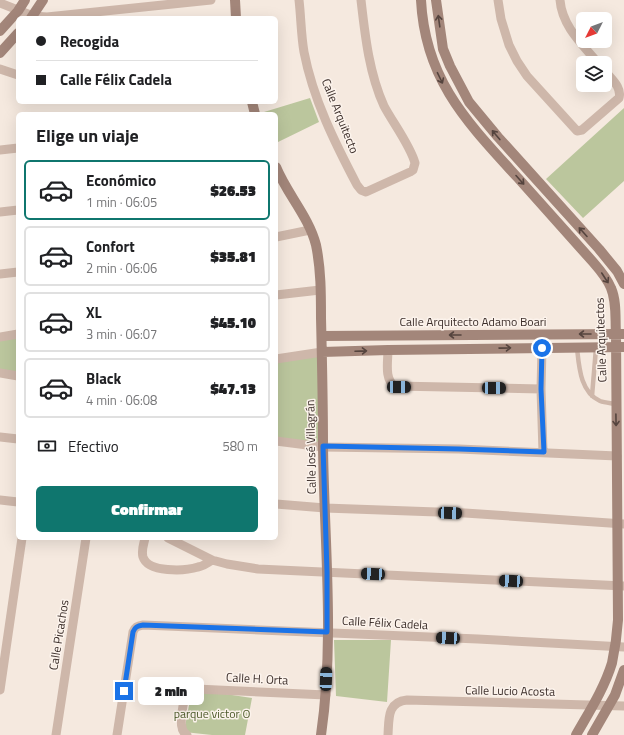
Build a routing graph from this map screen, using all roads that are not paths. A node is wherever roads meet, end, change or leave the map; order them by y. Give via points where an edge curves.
1 (25, 0) edge
2 (43, 0) edge
3 (211, 0) edge
4 (235, 0) edge
5 (299, 0) edge
6 (361, 0) edge
7 (421, 0) edge
8 (436, 0) edge
9 (498, 0) edge
10 (560, 0) edge
11 (0, 3) edge
12 (18, 11) junction
13 (30, 16) edge
14 (33, 16) edge
15 (57, 16) edge
16 (236, 16) edge
17 (0, 31) edge
18 (16, 35) edge
19 (443, 49) junction
20 (429, 52) junction
21 (0, 53) edge
22 (592, 56) edge
23 (0, 69) edge
24 (16, 74) edge
25 (612, 79) edge
26 (16, 148) edge
27 (0, 150) edge
28 (278, 172) edge
29 (561, 207) junction
30 (16, 210) edge
31 (0, 212) edge
32 (552, 216) junction
33 (310, 230) junction
34 (278, 237) edge
35 (16, 272) edge
36 (0, 274) edge
37 (624, 284) edge
38 (320, 290) junction
39 (278, 295) edge
40 (16, 334) edge
41 (620, 334) edge
42 (322, 336) junction
43 (0, 337) edge
44 (620, 347) edge
45 (542, 348) junction
46 (577, 348) junction
47 (596, 348) junction
48 (388, 350) junction
49 (322, 352) junction
50 (278, 359) edge
51 (0, 373) edge
52 (16, 376) edge
53 (541, 389) junction
54 (592, 396) junction
55 (616, 404) junction
56 (0, 437) edge
57 (16, 439) edge
58 (278, 441) edge
59 (323, 446) junction
60 (544, 452) junction
61 (617, 456) junction
62 (0, 500) edge
63 (16, 502) edge
64 (278, 504) edge
65 (325, 508) junction
66 (621, 523) edge
67 (22, 540) edge
68 (86, 540) edge
69 (145, 540) edge
70 (172, 540) edge
71 (212, 560) junction
72 (327, 572) junction
73 (621, 585) edge
74 (327, 632) junction
75 (620, 647) edge
76 (624, 670) edge
77 (0, 690) edge
78 (326, 695) junction
79 (593, 705) junction
80 (609, 705) junction
81 (624, 706) edge
82 (186, 734) edge
83 (56, 735) edge
84 (117, 735) edge
85 (321, 735) edge
86 (388, 735) edge
87 (576, 735) edge
88 (592, 735) edge

1 - 12 street
2 - 14 street
3 - 15 street
4 - 16 street
5 - 6 street, Calle Arquitecto via 304,52 316,97 357,186 366,192 410,172 415,167 414,159 384,105 373,75
7 - 20 street, Calle Arquitectos
19 -> 8 street
9 - 25 street via 509,45 517,61 574,129 579,131 617,100 620,95 618,86
10 - 22 street via 564,21
11 - 12 street
12 - 13 street
12 - 17 street
18 - 21 street
19 - 20 street
29 -> 19 street via 469,102
20 -> 32 street, Calle Arquitectos via 460,112
23 - 24 street
26 - 27 street
28 - 33 street, Calle José Villagrán
29 - 32 street
37 -> 29 street via 617,271
30 - 31 street
32 -> 41 street, Calle Arquitectos via 597,267 611,288
33 - 34 street
33 - 38 street, Calle José Villagrán via 319,261
35 - 36 street
38 - 39 street
38 - 42 street, Calle José Villagrán
40 - 43 street
41 -> 42 street, Calle Arquitecto Adamo Boari
41 - 44 street, Calle Arquitectos
42 - 49 street, Calle José Villagrán
44 - 47 street
44 - 55 street, Calle Arquitectos
45 - 46 street
48 -> 45 street
45 - 53 street
46 - 47 street
46 - 54 lane via 580,375
47 - 54 lane
49 -> 48 street
48 - 53 street via 389,381 394,386
49 - 50 street
49 - 59 street, Calle José Villagrán
51 - 52 street
53 - 60 street
54 - 55 lane
55 -> 61 street, Calle Arquitectos
56 - 57 street
58 - 59 street
59 - 60 street
59 - 65 street, Calle José Villagrán
60 - 61 street
61 - 66 street, Calle Arquitectos
62 - 63 street
64 - 65 street
65 - 66 street via 465,513
65 - 72 street, Calle José Villagrán
66 - 73 street, Calle Arquitectos
67 - 77 street
68 - 83 street, Calle Picachos
69 - 71 street via 143,557 153,566 187,570 200,567
70 - 71 street
71 - 72 street via 258,568
72 - 73 street
72 - 74 street, Calle José Villagrán
73 - 75 street, Calle Arquitectos via 618,620
74 - 75 street, Calle Félix Cadela
74 - 78 street, Calle José Villagrán
74 - 84 street, Calle Félix Cadela via 138,626 133,632
75 - 79 street, Calle Arquitectos
76 - 80 street
78 - 82 street, Calle H. Orta via 196,689 189,692 185,699 181,724
78 - 85 street, Calle José Villagrán
79 - 80 street, Calle Lucio Acosta
79 - 86 street, Calle Lucio Acosta via 407,700 392,707
79 - 87 street, Calle Arquitectos
80 - 81 street, Calle Lucio Acosta
80 - 88 street

